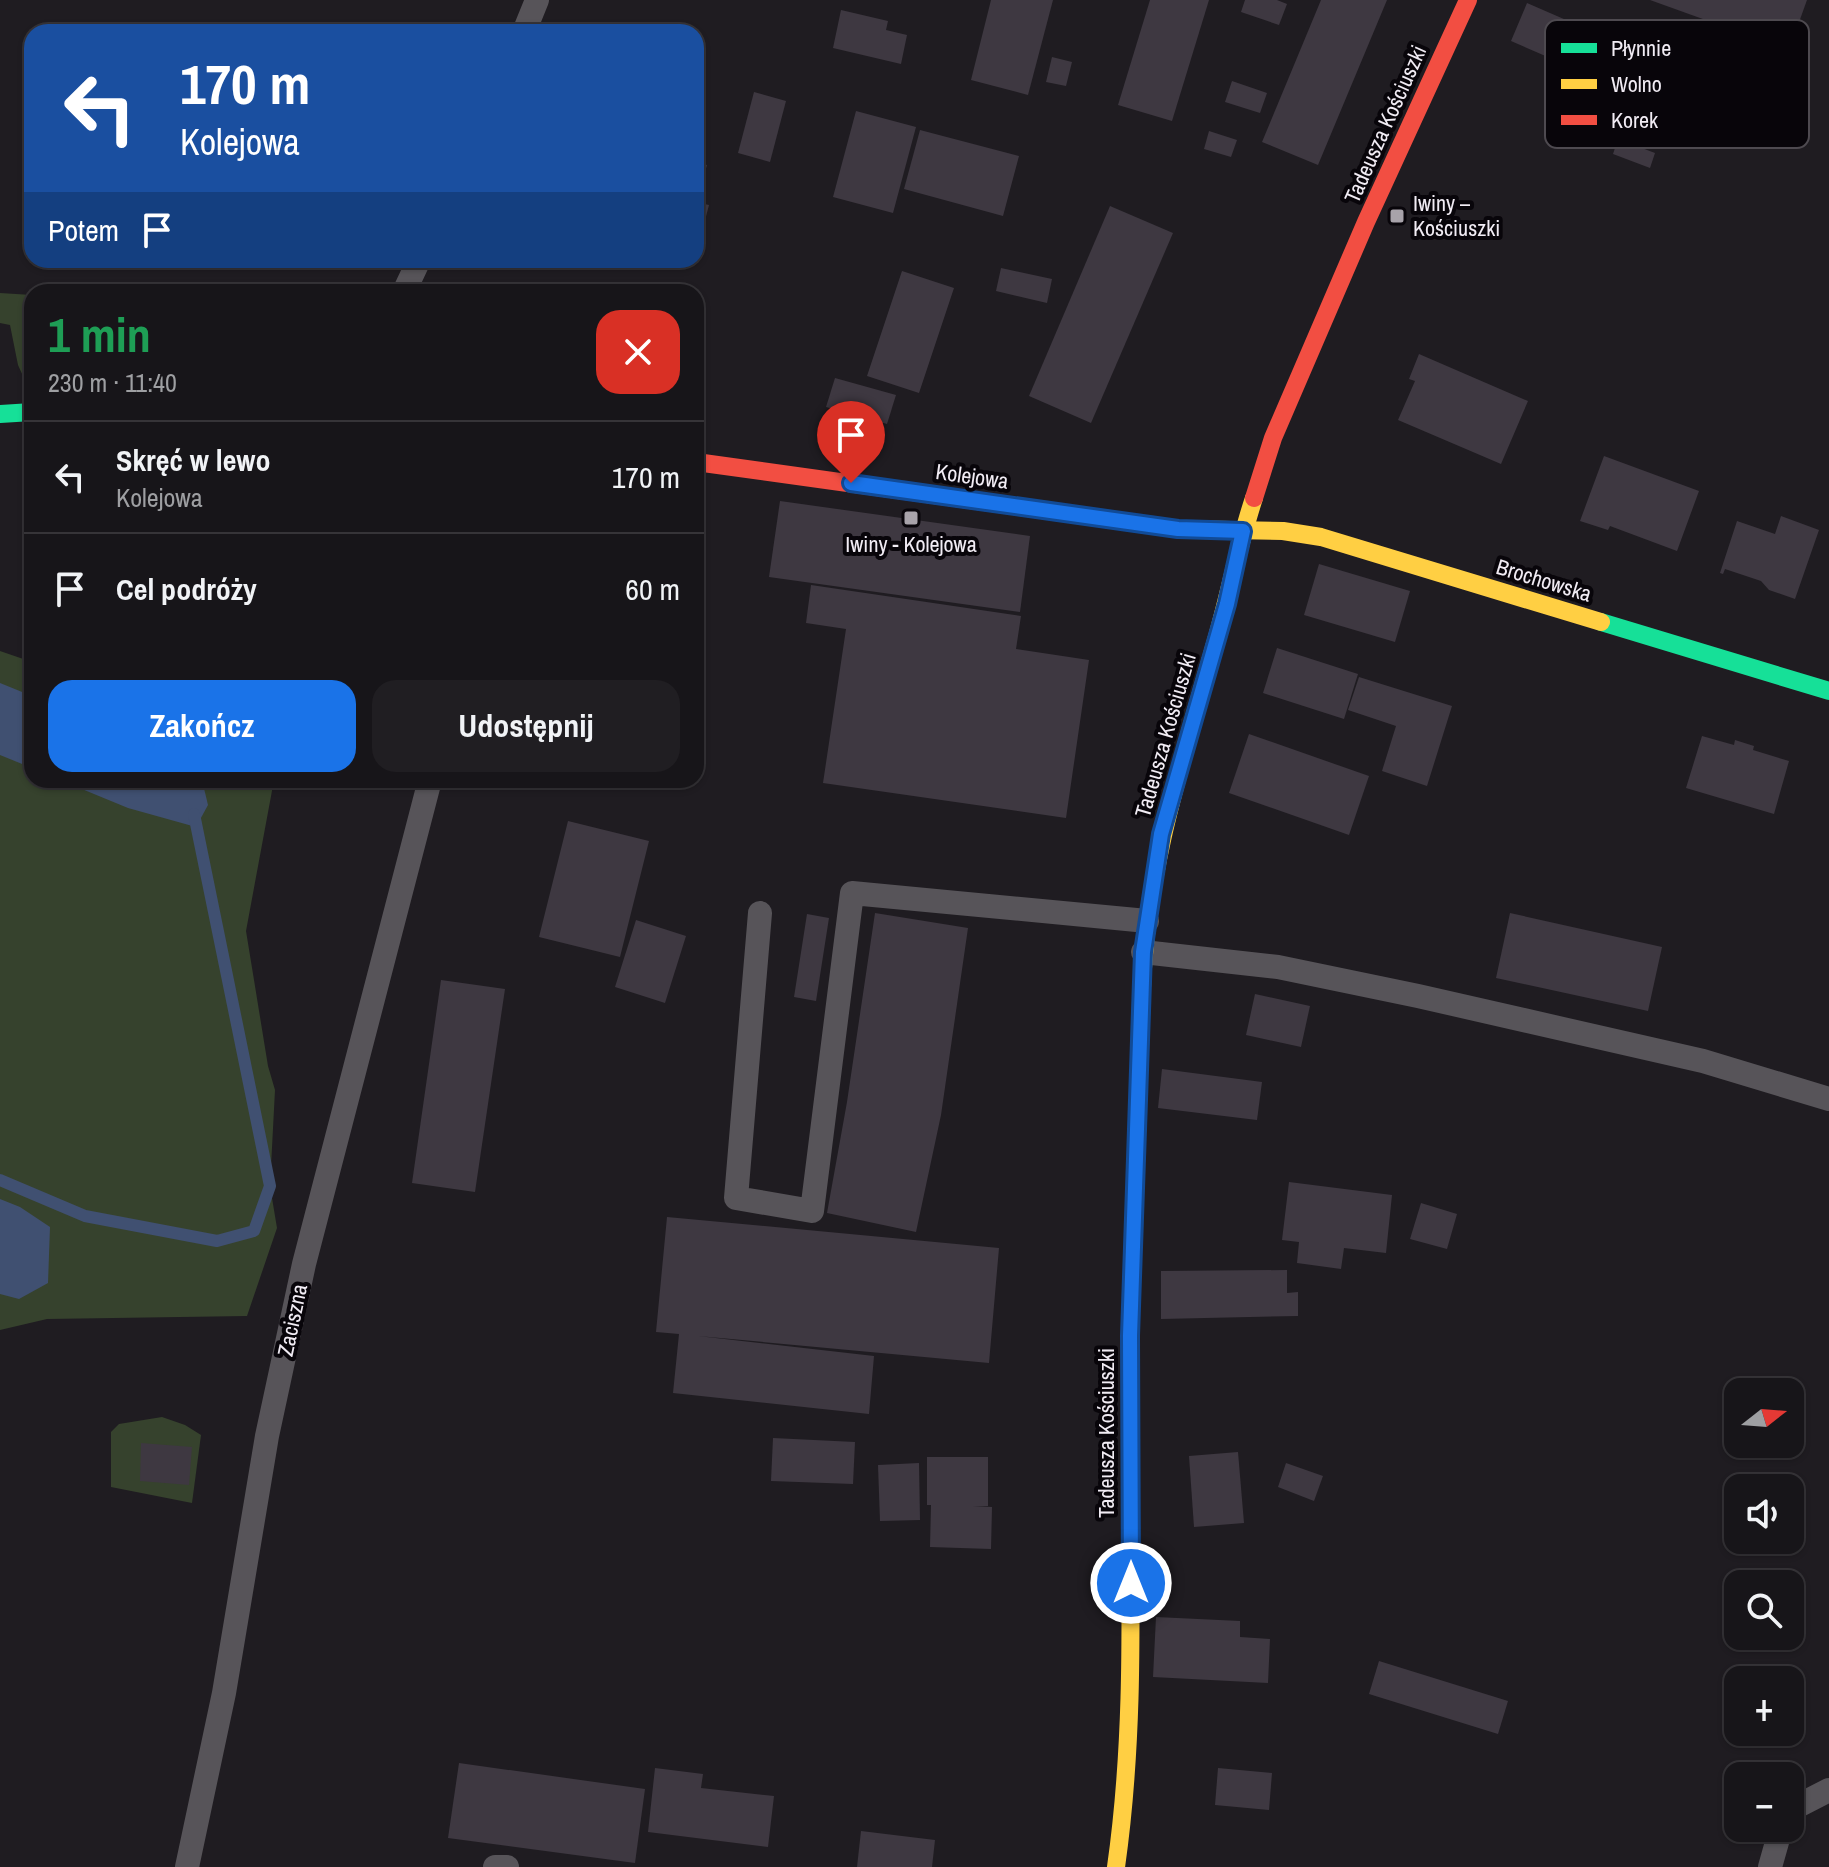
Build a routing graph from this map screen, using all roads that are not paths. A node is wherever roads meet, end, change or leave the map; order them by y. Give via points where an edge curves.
1 (537, 0) edge
2 (1468, 0) edge
3 (527, 24) edge
4 (24, 412) edge
5 (0, 414) edge
6 (704, 463) edge
7 (1243, 531) junction
8 (1829, 691) edge
9 (428, 788) edge
10 (760, 913) dead end
11 (1147, 921) junction
12 (1143, 952) junction
13 (1829, 1099) edge
14 (1829, 1790) edge
15 (1804, 1803) edge
16 (1777, 1842) edge
17 (187, 1867) edge
18 (495, 1867) edge
19 (507, 1867) edge
20 (1116, 1867) edge
21 (1770, 1867) edge

1 - 3 lane
2 - 7 street, Tadeusza Kościuszki via 1309,353 1273,438
4 - 5 street
6 - 7 street, Kolejowa via 1178,529
7 - 8 street, Brochowska via 1321,537
7 - 11 street, Tadeusza Kościuszki via 1161,834
9 - 17 lane, Zaciszna via 304,1264
10 - 11 lane via 736,1198 812,1211 852,893
11 - 12 street, Tadeusza Kościuszki
12 - 13 lane via 1278,967 1418,996 1703,1061
12 - 20 street, Tadeusza Kościuszki via 1130,1336 1131,1706
14 - 15 lane
16 - 21 lane
18 - 19 lane

